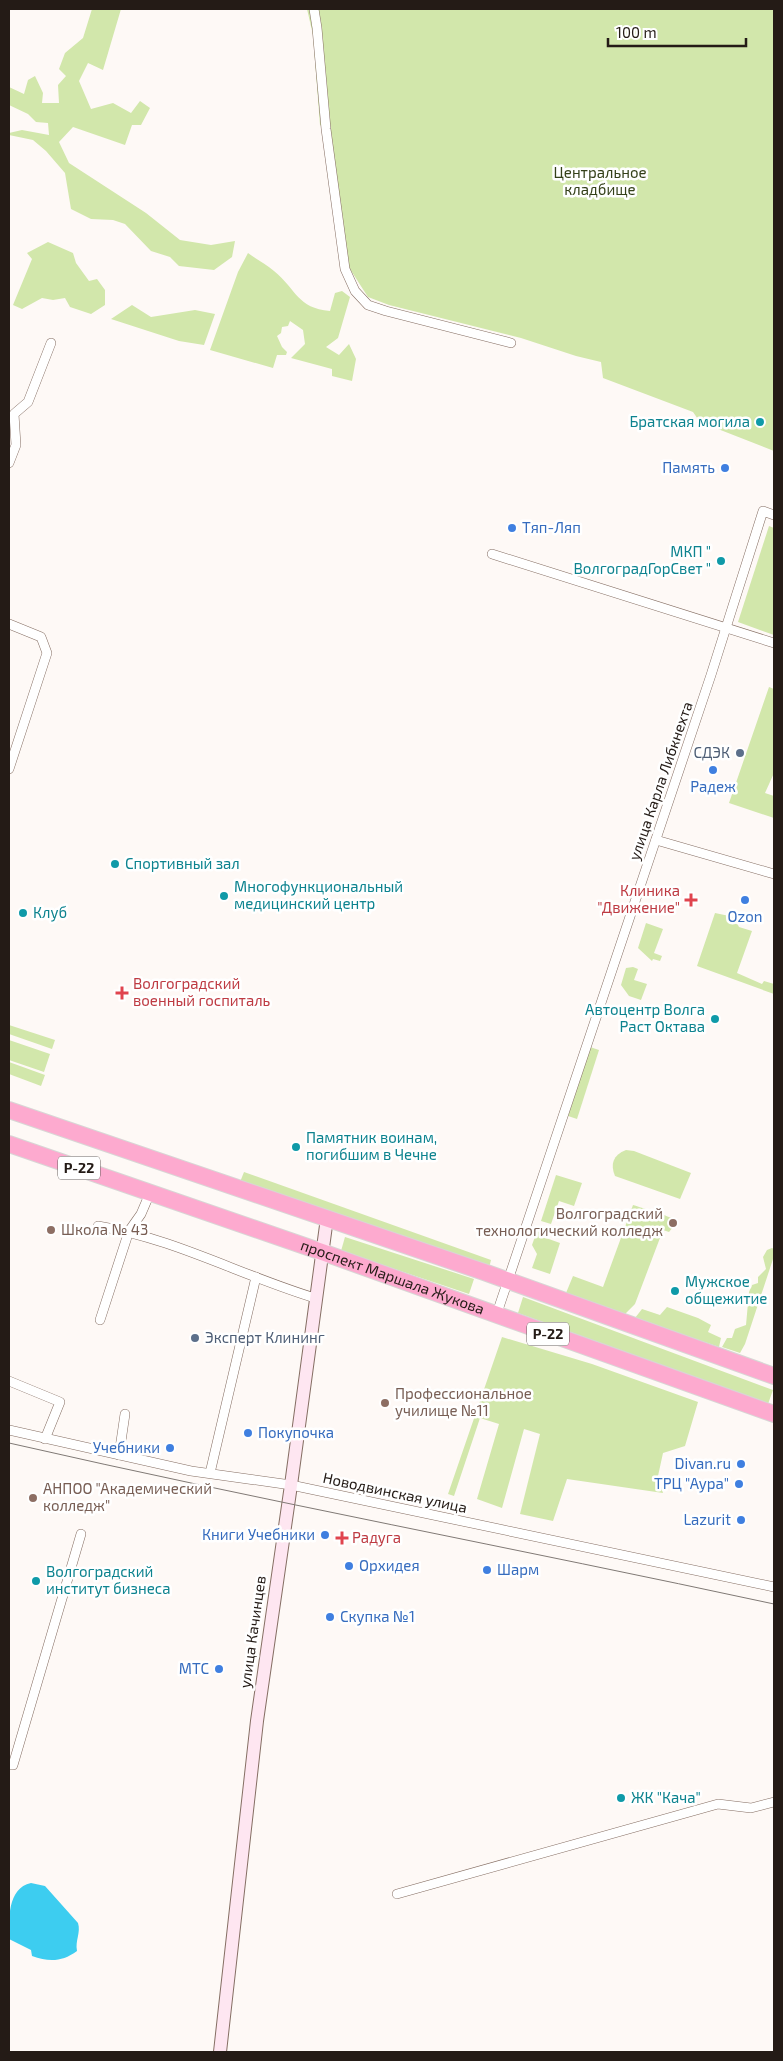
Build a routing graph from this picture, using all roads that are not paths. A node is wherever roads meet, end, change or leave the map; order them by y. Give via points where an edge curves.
1 (314, 9) edge
2 (51, 343) dead end
3 (511, 343) dead end
4 (12, 413) edge
5 (9, 463) edge
6 (774, 514) edge
7 (492, 554) dead end
8 (9, 624) edge
9 (724, 629) junction
10 (774, 643) edge
11 (12, 749) edge
12 (9, 769) edge
13 (656, 840) junction
14 (774, 874) edge
15 (9, 1110) edge
16 (9, 1144) edge
17 (150, 1193) junction
18 (327, 1218) junction
19 (98, 1226) dead end
20 (129, 1231) junction
21 (322, 1252) junction
22 (256, 1278) junction
23 (509, 1281) junction
24 (315, 1298) junction
25 (496, 1316) junction
26 (100, 1320) dead end
27 (774, 1376) edge
28 (9, 1381) edge
29 (125, 1414) dead end
30 (774, 1414) edge
31 (9, 1430) edge
32 (46, 1438) junction
33 (119, 1455) junction
34 (210, 1473) junction
35 (291, 1485) junction
36 (81, 1534) dead end
37 (774, 1587) edge
38 (9, 1765) edge
39 (774, 1802) edge
40 (397, 1894) dead end
41 (220, 2052) edge

1 - 3 street via 345,269 356,291 368,305
2 - 4 street via 28,402
4 - 5 street via 16,445
6 - 9 street, улица Карла Либкнехта via 763,511
7 - 9 street
8 - 11 street via 41,637 47,653
9 - 10 street
9 - 13 street, улица Карла Либкнехта
11 - 12 street
13 - 14 street
13 - 23 street, улица Карла Либкнехта
15 - 18 highway, Р-22
16 - 17 highway, проспект Маршала Жукова / Р-22
17 - 20 street via 142,1214
17 - 21 highway, проспект Маршала Жукова / Р-22
18 - 21 main road, улица Качинцев
18 - 23 highway, Р-22
19 - 20 street
20 - 22 street
20 - 26 street
21 - 24 main road, улица Качинцев
21 - 25 highway, проспект Маршала Жукова / Р-22
22 - 24 street
22 - 34 street
23 - 25 street, улица Карла Либкнехта
23 - 27 highway, Р-22
24 - 35 main road, улица Качинцев
25 - 30 highway, проспект Маршала Жукова / Р-22
28 - 32 street via 60,1402
29 - 33 street
31 - 32 street, Новодвинская улица
32 - 33 street, Новодвинская улица
33 - 34 street, Новодвинская улица
34 - 35 street, Новодвинская улица
35 - 37 street, Новодвинская улица
35 - 41 main road, улица Качинцев via 257,1721
36 - 38 street via 13,1765
39 - 40 street via 751,1808 718,1804

